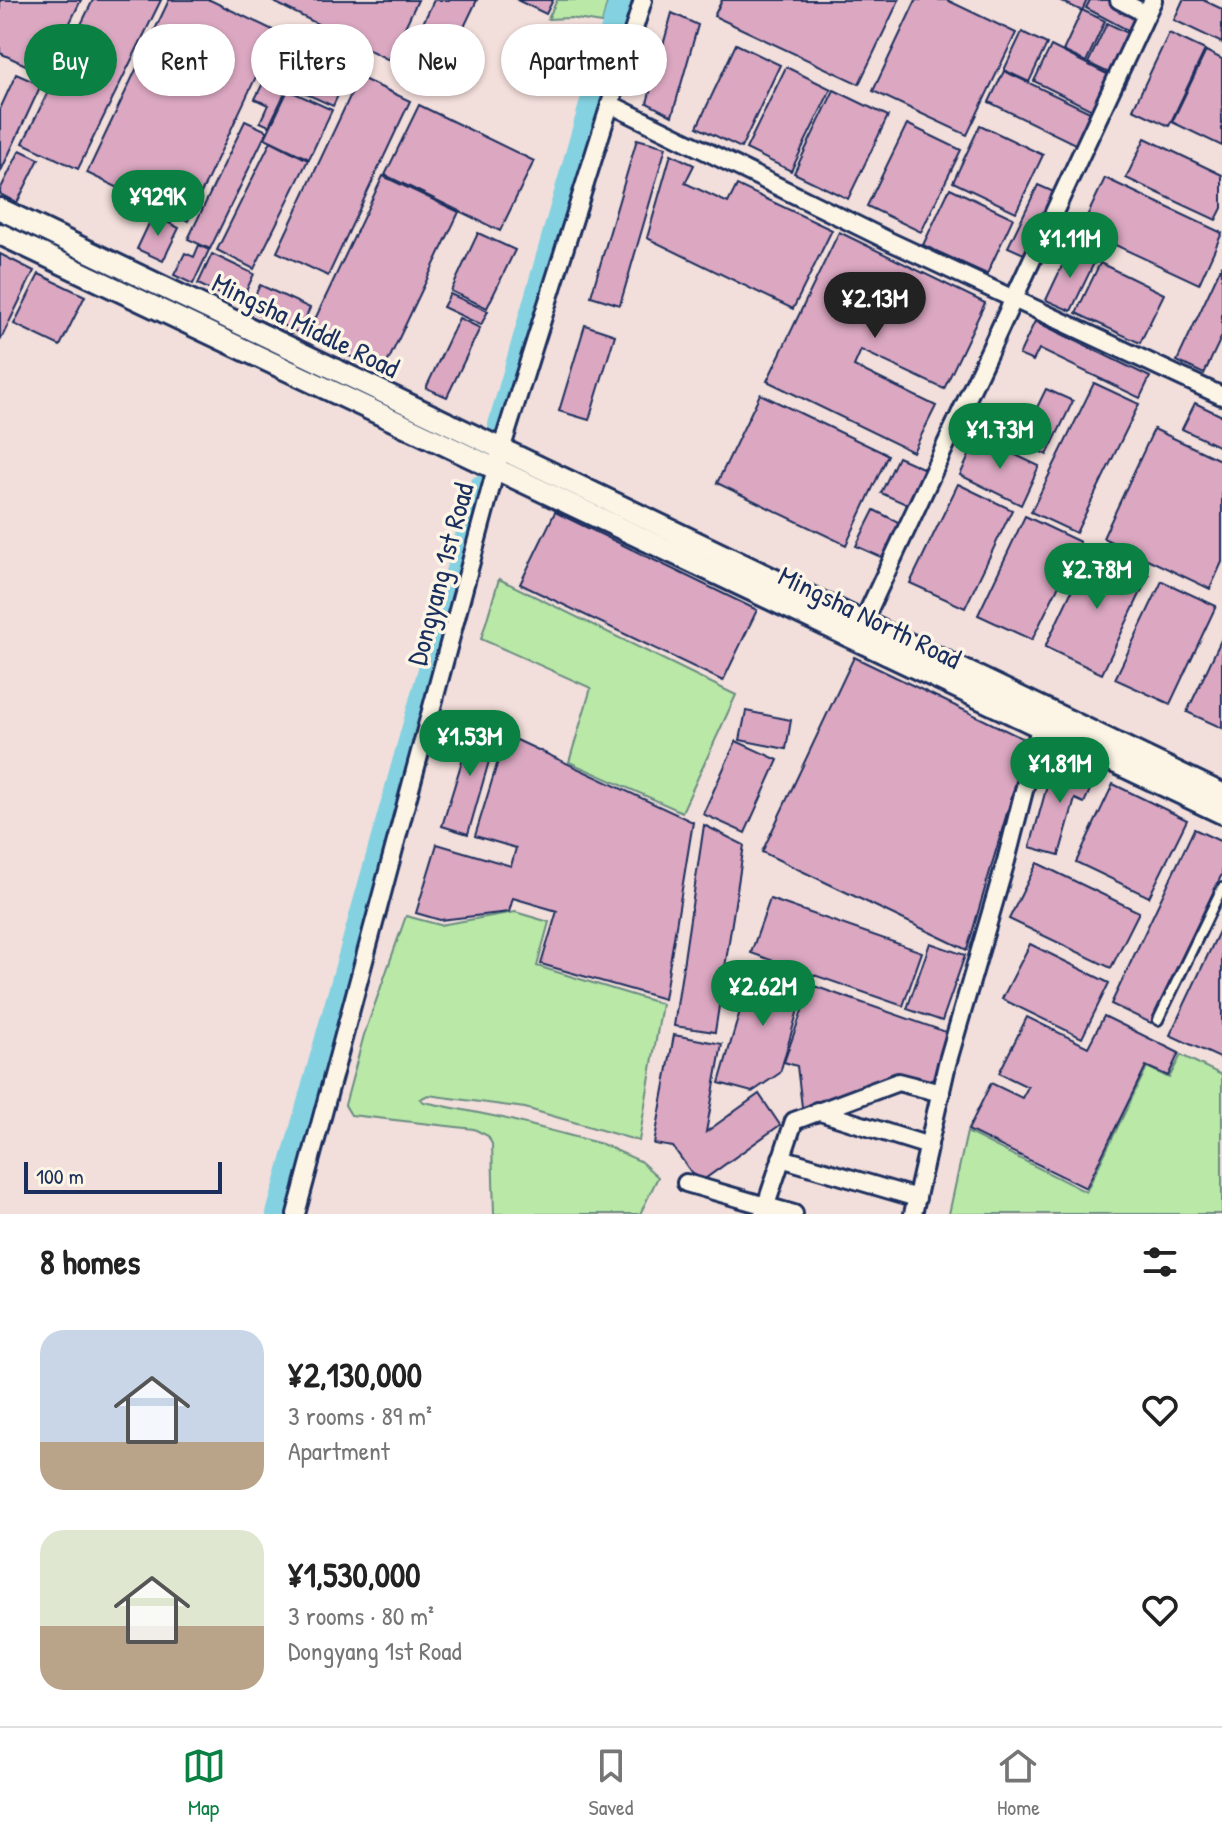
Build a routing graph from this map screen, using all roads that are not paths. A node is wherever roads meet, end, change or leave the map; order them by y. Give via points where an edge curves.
1 (643, 0) edge
2 (1119, 0) edge
3 (1149, 7) edge
4 (610, 104) junction
5 (0, 209) edge
6 (0, 234) edge
7 (1014, 300) junction
8 (1222, 396) edge
9 (498, 459) junction
10 (859, 631) junction
11 (1042, 719) junction
12 (1222, 794) edge
13 (1222, 813) edge
14 (1222, 888) edge
15 (1158, 1020) dead end
16 (941, 1093) junction
17 (817, 1111) junction
18 (929, 1146) junction
19 (781, 1158) junction
20 (686, 1183) dead end
21 (915, 1206) edge
22 (764, 1210) edge
23 (296, 1214) edge
24 (794, 1214) edge

1 - 4 street, Dongyang 1st Road
2 - 3 street
3 - 7 street
4 - 7 street
4 - 9 street, Dongyang 1st Road
5 - 9 street, Mingsha Middle Road
6 - 9 street, Mingsha Middle Road
7 - 8 street
7 - 10 street
9 - 10 street, Mingsha North Road
9 - 23 street, Dongyang 1st Road
10 - 11 street, Mingsha North Road
11 - 12 street, Mingsha North Road
11 - 13 street, Mingsha North Road
11 - 16 street
14 - 15 lane
16 - 17 street via 898,1082
16 - 18 street
17 - 18 street
17 - 19 street via 794,1121
18 - 21 street
19 - 21 street
19 - 22 street
20 - 22 street
22 - 24 street

